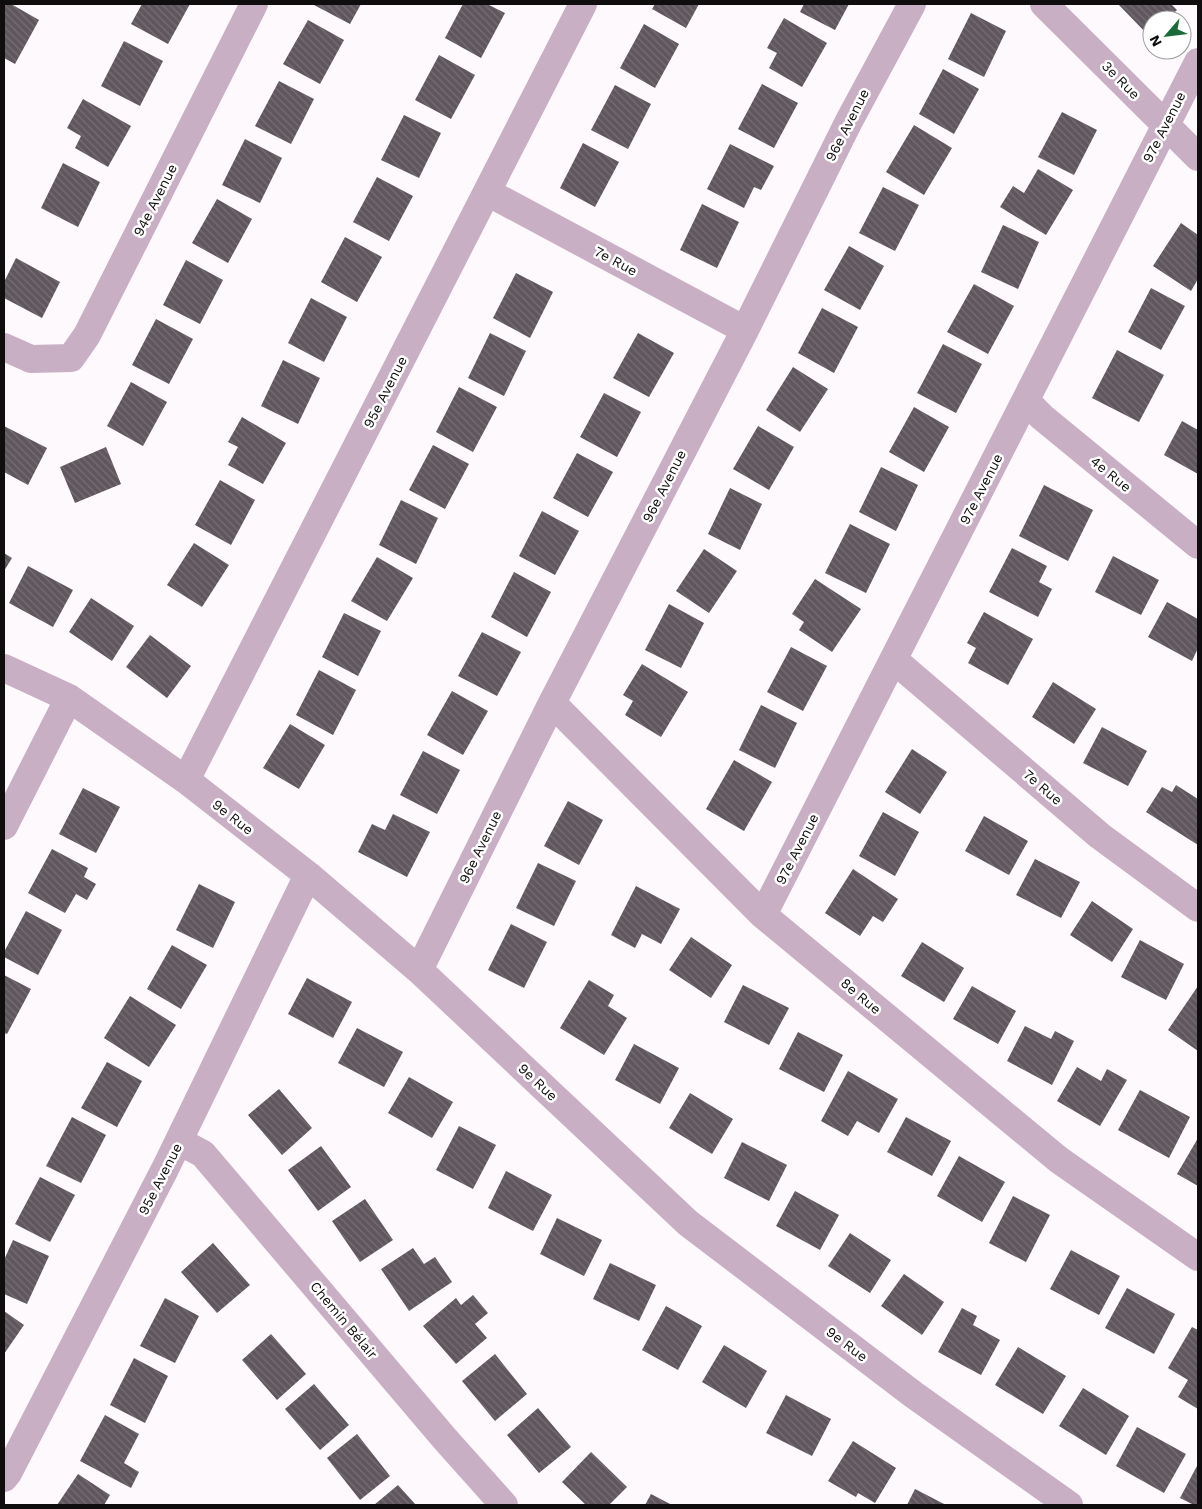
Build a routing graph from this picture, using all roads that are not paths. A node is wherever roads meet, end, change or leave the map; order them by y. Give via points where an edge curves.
1 (254, 4) edge
2 (583, 4) edge
3 (912, 4) edge
4 (1044, 4) edge
5 (1198, 62) edge
6 (1166, 124) junction
7 (1198, 157) edge
8 (487, 192) junction
9 (744, 330) junction
10 (4, 348) edge
11 (1026, 401) junction
12 (1198, 545) edge
13 (894, 660) junction
14 (4, 668) edge
15 (69, 698) junction
16 (552, 703) junction
17 (186, 780) junction
18 (4, 826) edge
19 (308, 875) junction
20 (1198, 908) edge
21 (763, 915) junction
22 (419, 970) junction
23 (179, 1141) junction
24 (1198, 1257) edge
25 (4, 1478) edge
26 (504, 1505) edge
27 (1069, 1505) edge

1 - 10 street, 94e Avenue via 87,335 71,358 31,359
2 - 8 street, 95e Avenue
3 - 9 street, 96e Avenue
4 - 6 street, 3e Rue
5 - 6 street, 97e Avenue
6 - 7 street, 3e Rue
6 - 11 street, 97e Avenue
8 - 9 street, 7e Rue
8 - 17 street, 95e Avenue
9 - 16 street, 96e Avenue
11 - 12 street, 4e Rue
11 - 13 street, 97e Avenue
13 - 20 street, 7e Rue via 1100,836
13 - 21 street, 97e Avenue
14 - 15 street, 9e Rue
15 - 17 street, 9e Rue
15 - 18 street
16 - 21 street, 8e Rue
16 - 22 street, 96e Avenue
17 - 19 street, 9e Rue
19 - 22 street, 9e Rue
19 - 23 street, 95e Avenue
21 - 24 street, 8e Rue via 1059,1160
22 - 27 street, 9e Rue via 688,1223 914,1395
23 - 25 street, 95e Avenue
23 - 26 street, Chemin Bélair via 203,1154

